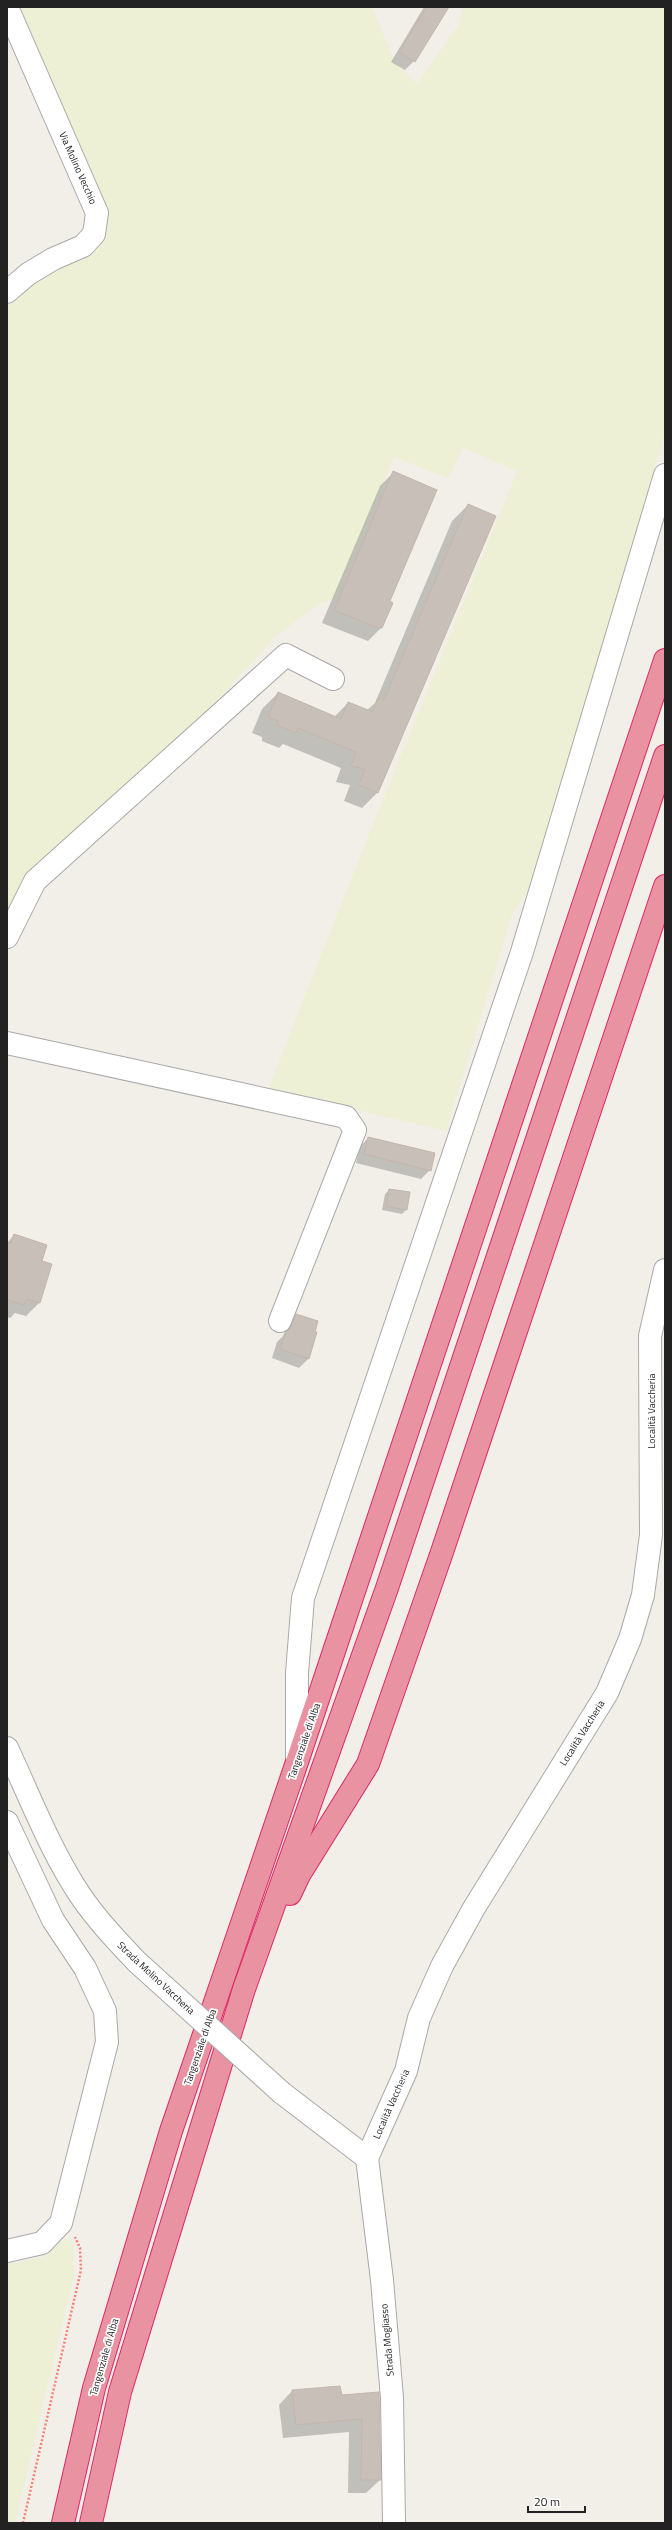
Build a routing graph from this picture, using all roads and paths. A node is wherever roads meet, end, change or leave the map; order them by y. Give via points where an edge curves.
1 (7, 7) edge
2 (7, 292) edge
3 (665, 475) edge
4 (665, 660) edge
5 (333, 679) dead end
6 (665, 756) edge
7 (665, 886) edge
8 (7, 937) edge
9 (7, 1043) edge
10 (665, 1270) edge
11 (280, 1321) dead end
12 (657, 1541) edge
13 (7, 1748) edge
14 (297, 1762) junction
15 (7, 1822) edge
16 (244, 1989) junction
17 (367, 2158) junction
18 (61, 2223) junction
19 (7, 2251) edge
20 (23, 2523) edge
21 (63, 2523) edge
22 (91, 2523) edge
23 (394, 2523) edge

1 - 2 street, Via Molino Vecchio via 97,213 94,234 83,246 53,259 28,274
3 - 14 street via 522,952 303,1598 297,1673
4 - 14 highway, Tangenziale di Alba
5 - 8 street via 286,655 35,880
6 - 16 highway via 387,1588
7 - 16 highway via 368,1764 300,1875
9 - 11 street via 346,1117 355,1130
10 - 12 street, Località Vaccheria via 650,1336
12 - 17 street, Località Vaccheria via 630,1639 607,1693 474,1908 442,1966 419,2018 406,2071
13 - 17 street, Strada Molino Vaccheria, bridge via 53,1846 80,1894 105,1928 137,1962 282,2093
14 - 21 highway, Tangenziale di Alba via 171,2131 94,2388
15 - 18 street via 53,1920 85,1968 105,2011 107,2042
16 - 22 highway via 120,2392
17 - 23 street, Strada Mogliasso via 382,2280 392,2398
18 - 19 street via 42,2243
18 - 20 path via 73,2234 80,2248 82,2270

